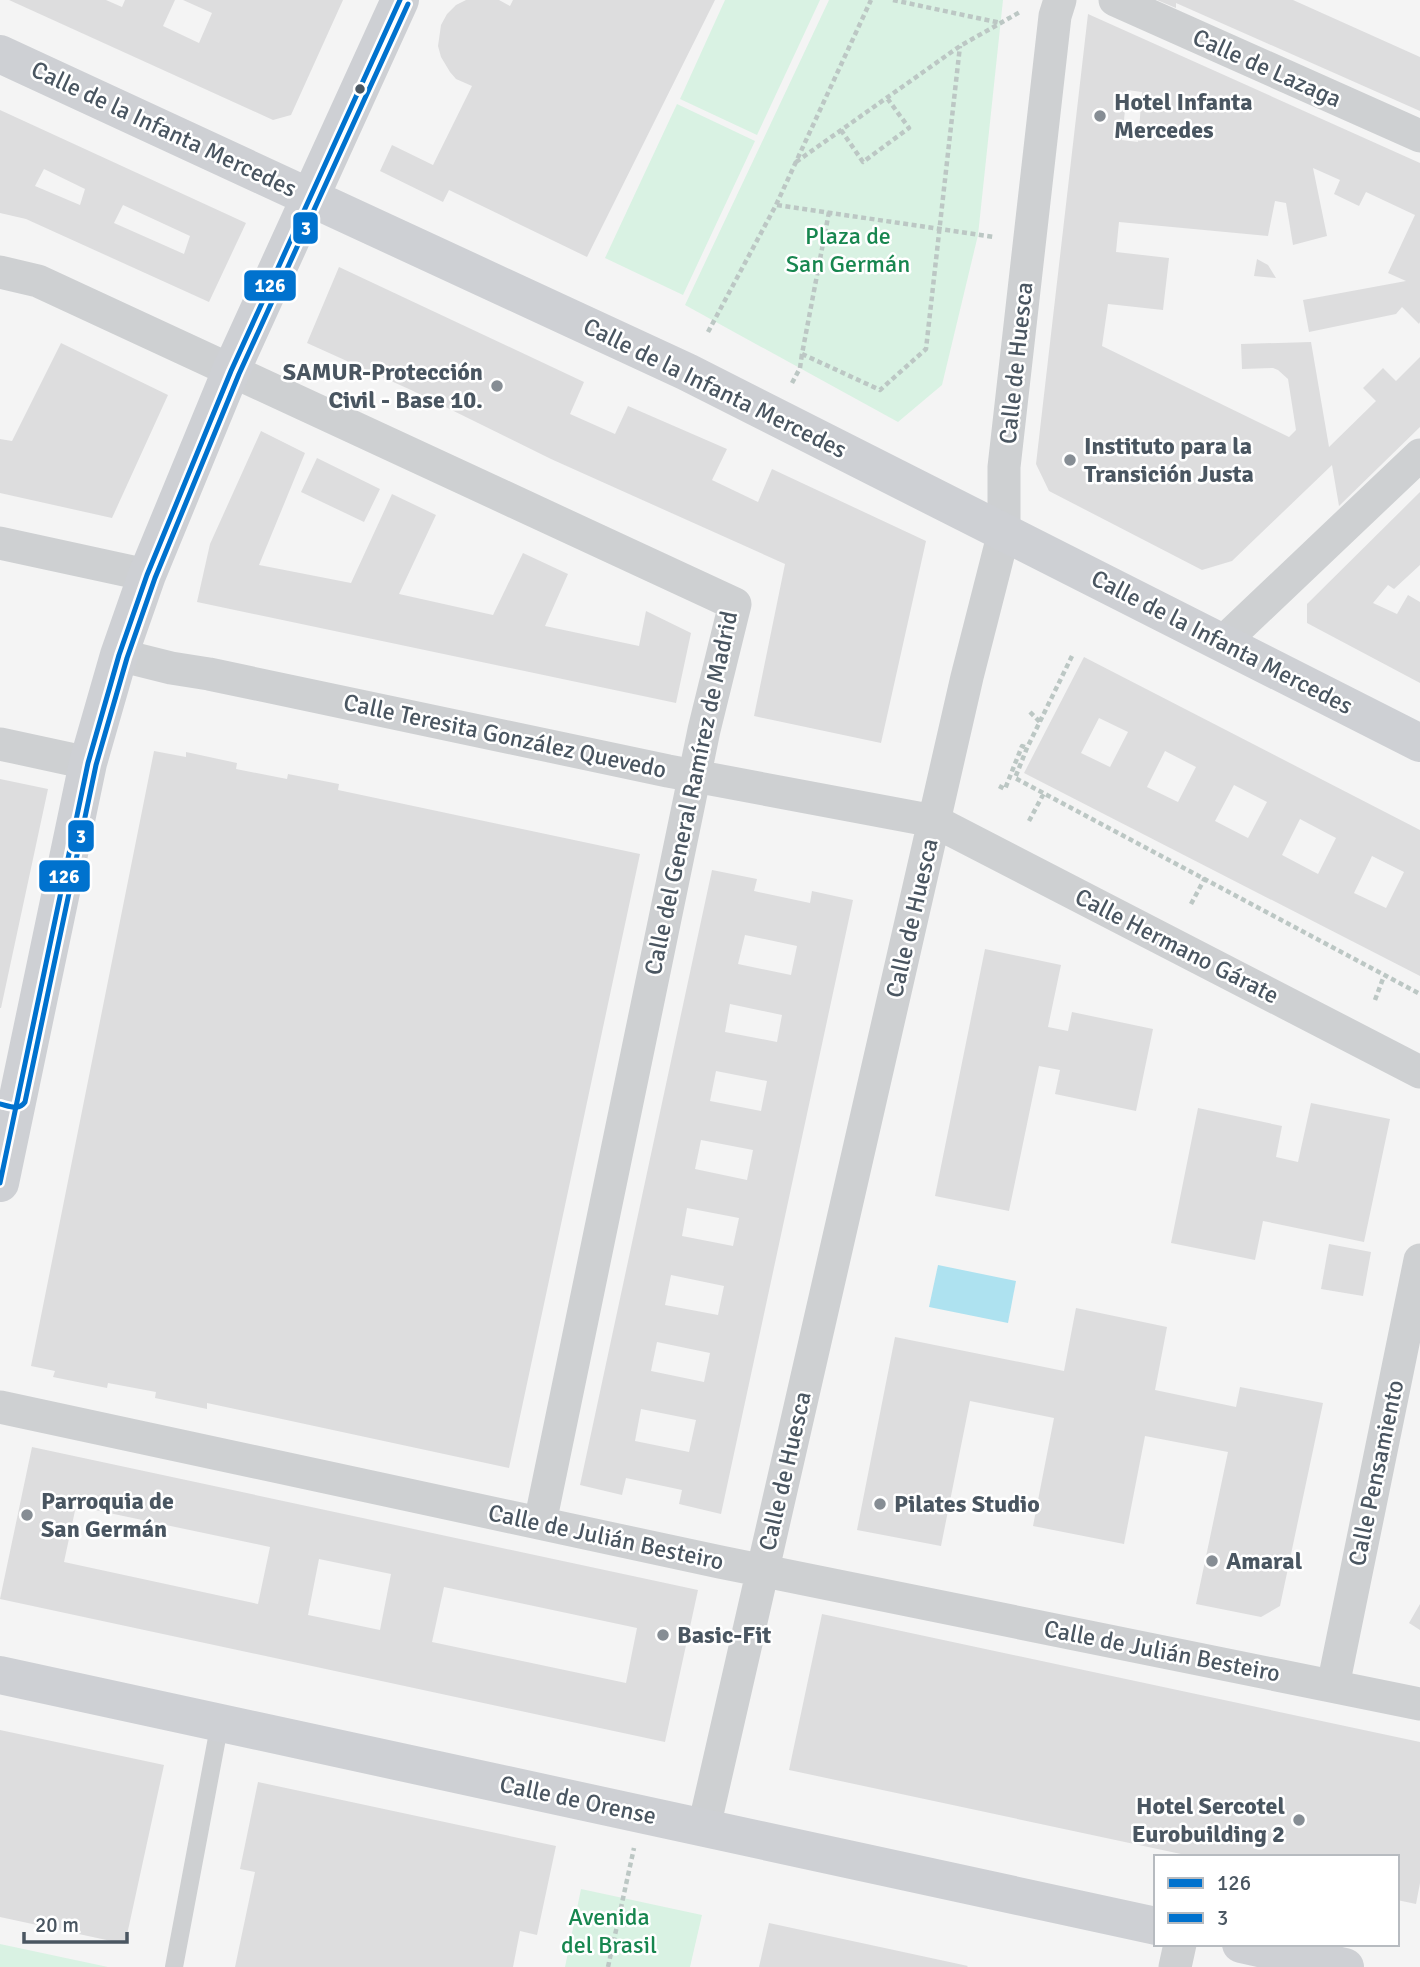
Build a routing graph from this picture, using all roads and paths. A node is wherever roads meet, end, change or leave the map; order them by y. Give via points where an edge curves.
1 (400, 0) edge
2 (871, 0) edge
3 (893, 0) edge
4 (1059, 0) edge
5 (1115, 0) edge
6 (1020, 12) dead end
7 (1002, 23) junction
8 (960, 46) junction
9 (0, 54) edge
10 (887, 98) junction
11 (842, 130) junction
12 (1420, 136) edge
13 (796, 162) junction
14 (310, 197) junction
15 (776, 205) junction
16 (829, 212) junction
17 (940, 228) junction
18 (994, 237) dead end
19 (0, 272) edge
20 (708, 332) dead end
21 (802, 354) junction
22 (231, 371) junction
23 (792, 383) dead end
24 (1420, 455) edge
25 (1004, 532) junction
26 (0, 543) edge
27 (147, 575) junction
28 (1222, 643) junction
29 (119, 654) junction
30 (1072, 656) dead end
31 (1030, 712) dead end
32 (1040, 722) junction
33 (1420, 743) edge
34 (0, 744) edge
35 (1027, 748) junction
36 (88, 763) junction
37 (696, 776) junction
38 (999, 786) dead end
39 (1044, 793) junction
40 (934, 821) junction
41 (1029, 821) dead end
42 (1205, 878) junction
43 (1191, 904) dead end
44 (1384, 976) junction
45 (1420, 994) edge
46 (1375, 1000) dead end
47 (1420, 1072) edge
48 (9, 1097) edge
49 (0, 1183) edge
50 (1420, 1260) edge
51 (0, 1407) edge
52 (540, 1523) junction
53 (762, 1571) junction
54 (0, 1675) edge
55 (1333, 1686) junction
56 (1420, 1704) edge
57 (220, 1723) junction
58 (642, 1813) junction
59 (704, 1827) junction
60 (1154, 1926) edge
61 (1180, 1946) edge
62 (1250, 1946) edge
63 (174, 1967) edge
64 (608, 1967) edge
65 (1175, 1967) edge
66 (1345, 1967) edge

1 - 14 street
2 - 13 path
3 - 7 path
4 - 25 street, Calle de Huesca via 1004,467
5 - 12 street, Calle de Lazaga
6 - 7 path
7 - 8 path
8 - 10 path
8 - 17 path
9 - 14 street, Calle de la Infanta Mercedes
10 - 11 path
10 - 11 path via 909,128 863,162
11 - 13 path
13 - 15 path
14 - 22 street
14 - 25 street, Calle de la Infanta Mercedes via 687,372
15 - 16 path
15 - 20 path
16 - 17 path
16 - 21 path
17 - 18 path
17 - 21 path via 926,349 880,390
19 - 22 street, Calle del General Ramírez de Madrid via 37,281
21 - 23 path
22 - 27 street
22 - 37 street, Calle del General Ramírez de Madrid via 735,604
24 - 28 street
25 - 28 street, Calle de la Infanta Mercedes
25 - 40 street, Calle de Huesca
26 - 27 street
27 - 29 street
28 - 33 street, Calle de la Infanta Mercedes
29 - 36 street
29 - 37 street, Calle Teresita González Quevedo
30 - 32 path
31 - 32 path
32 - 35 path
34 - 36 street
35 - 38 path via 1022,746 1005,789
35 - 39 path via 1015,778
36 - 48 street
37 - 40 street, Calle Teresita González Quevedo
37 - 52 street, Calle del General Ramírez de Madrid
39 - 41 path
39 - 42 path
40 - 47 street, Calle Hermano Gárate
40 - 53 street, Calle de Huesca
42 - 43 path
42 - 44 path
44 - 45 path
44 - 46 path
48 - 49 street
50 - 55 street, Calle Pensamiento
51 - 52 street, Calle de Julián Besteiro
52 - 53 street, Calle de Julián Besteiro
53 - 55 street, Calle de Julián Besteiro
53 - 59 street, Calle de Huesca
54 - 57 street, Calle de Orense
55 - 56 street, Calle de Julián Besteiro
57 - 58 street, Calle de Orense
57 - 63 lane
58 - 59 street, Calle de Orense
58 - 64 path
59 - 60 street, Calle de Orense
61 - 65 street
62 - 66 street

